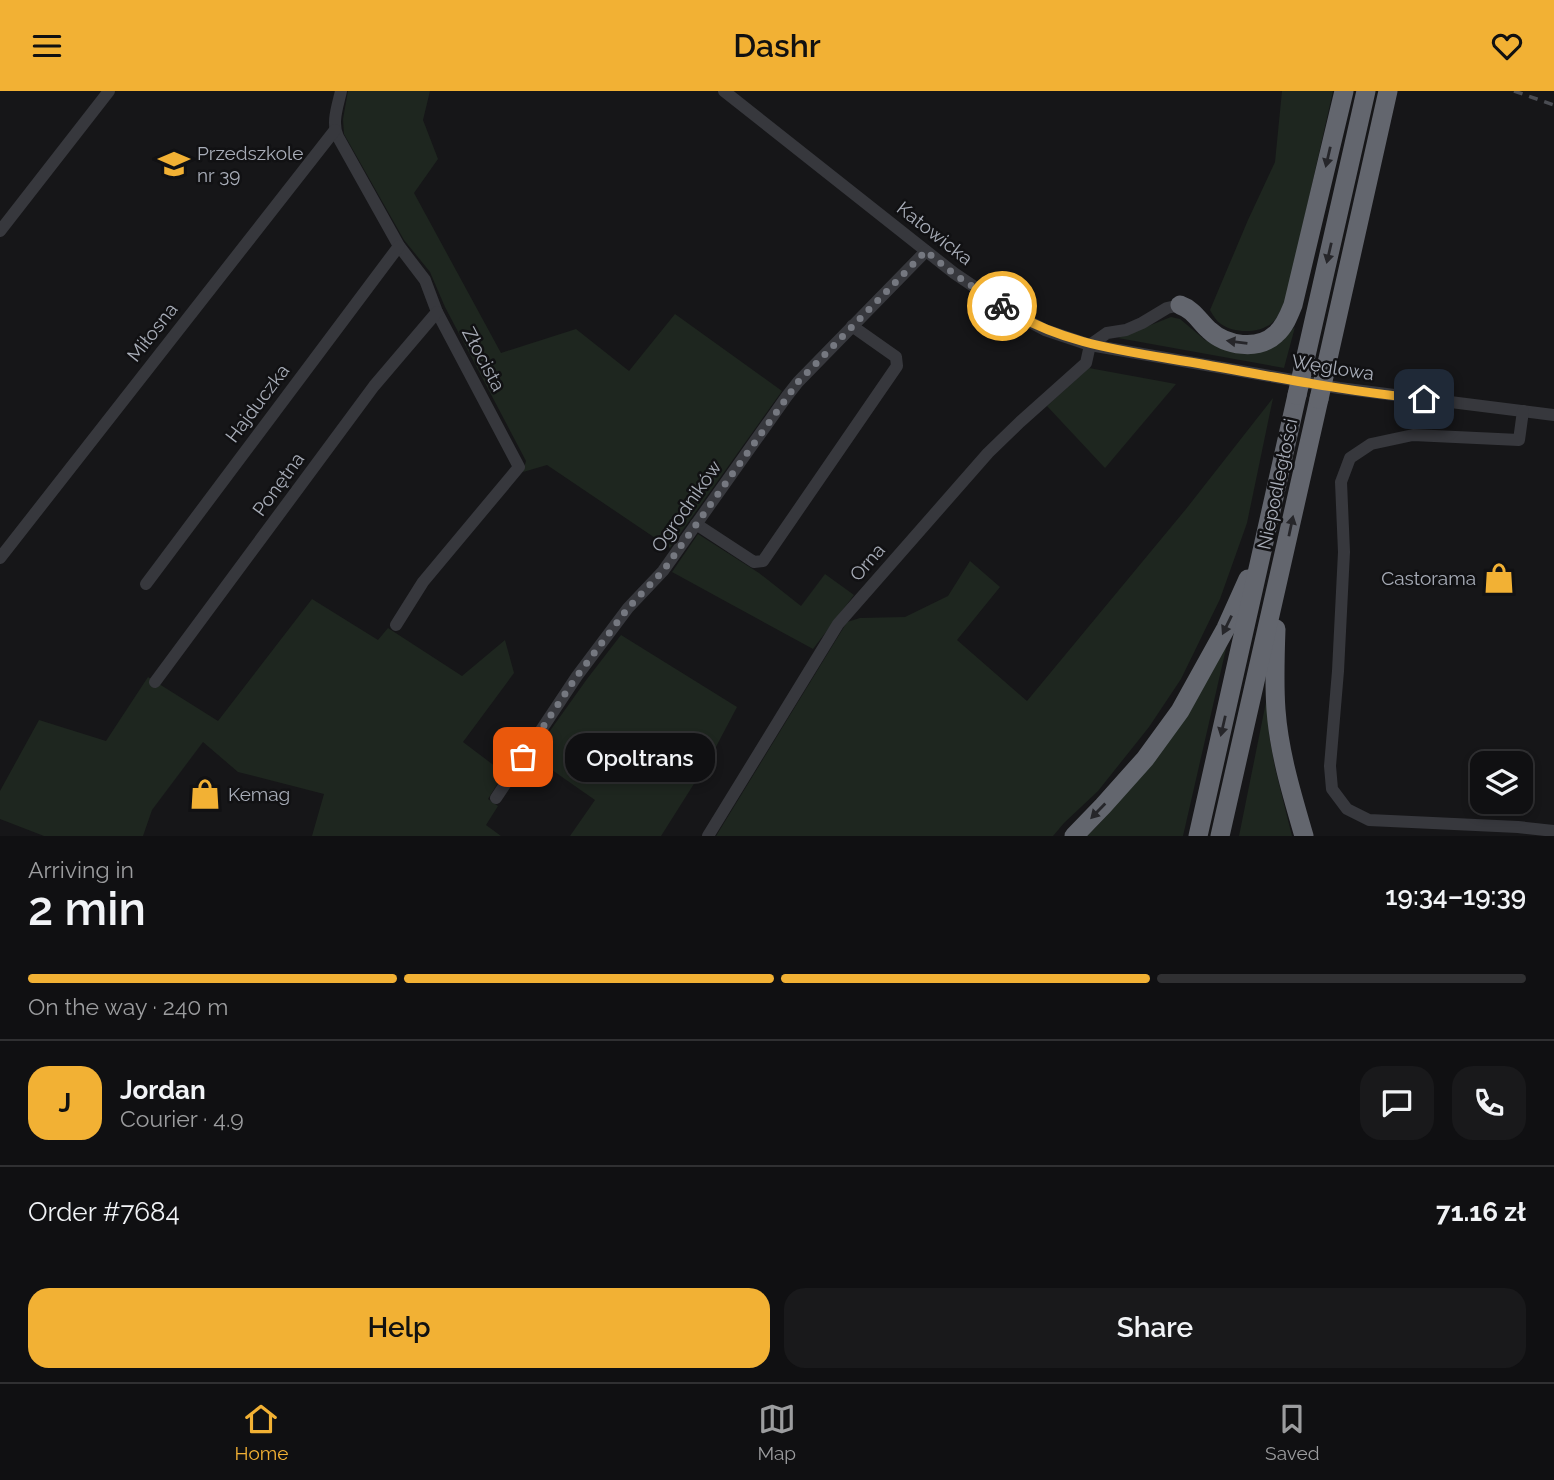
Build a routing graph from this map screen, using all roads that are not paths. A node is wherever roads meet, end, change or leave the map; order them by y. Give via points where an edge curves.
1 (109, 91) edge
2 (341, 91) edge
3 (724, 91) edge
4 (1344, 91) edge
5 (1366, 91) edge
6 (1387, 93) edge
7 (335, 130) junction
8 (0, 231) edge
9 (399, 246) junction
10 (926, 251) junction
11 (1180, 305) joint
12 (437, 312) junction
13 (852, 327) junction
14 (1090, 345) junction
15 (1273, 377) joint
16 (1523, 411) junction
17 (1554, 415) edge
18 (696, 524) junction
19 (1265, 540) junction
20 (0, 558) edge
21 (146, 584) dead end
22 (1276, 593) junction
23 (396, 625) dead end
24 (155, 682) dead end
25 (496, 798) dead end
26 (1551, 830) edge
27 (708, 836) edge
28 (1074, 836) edge
29 (1198, 836) edge
30 (1220, 836) edge
31 (1304, 836) edge

1 - 8 street
2 - 7 street
3 - 10 street, Katowicka
4 -> 11 highway via 1286,322 1275,336 1258,344 1240,344 1223,340
5 -> 19 highway, Niepodległości, bridge
22 -> 6 highway, Niepodległości, bridge
7 - 9 street, Złocista
7 - 20 street, Miłosna
9 - 12 street, Złocista via 425,279
9 - 21 street, Hajduczka
10 - 13 street, Ogrodników
10 - 14 street, Katowicka via 1013,313
11 - 14 street via 1126,330 1107,333
12 - 23 street, Złocista via 519,467 424,582
12 - 24 street, Ponętna via 374,386
13 - 18 street, Ogrodników via 798,382
13 - 18 street via 897,356 897,366 763,561 754,562
14 - 15 street, Katowicka
14 - 27 street, Orna via 1086,363 988,453 838,624
15 - 16 street, Węglowa
16 - 17 street, Węglowa
16 - 26 street via 1519,440 1413,435 1371,444 1350,458 1341,482 1344,552 1330,766 1332,789 1347,809 1369,820
18 - 25 street, Ogrodników via 577,676
19 -> 28 highway via 1226,628 1180,711 1144,759
19 -> 29 highway, Niepodległości
22 - 30 highway, Niepodległości
22 - 31 highway via 1276,710

